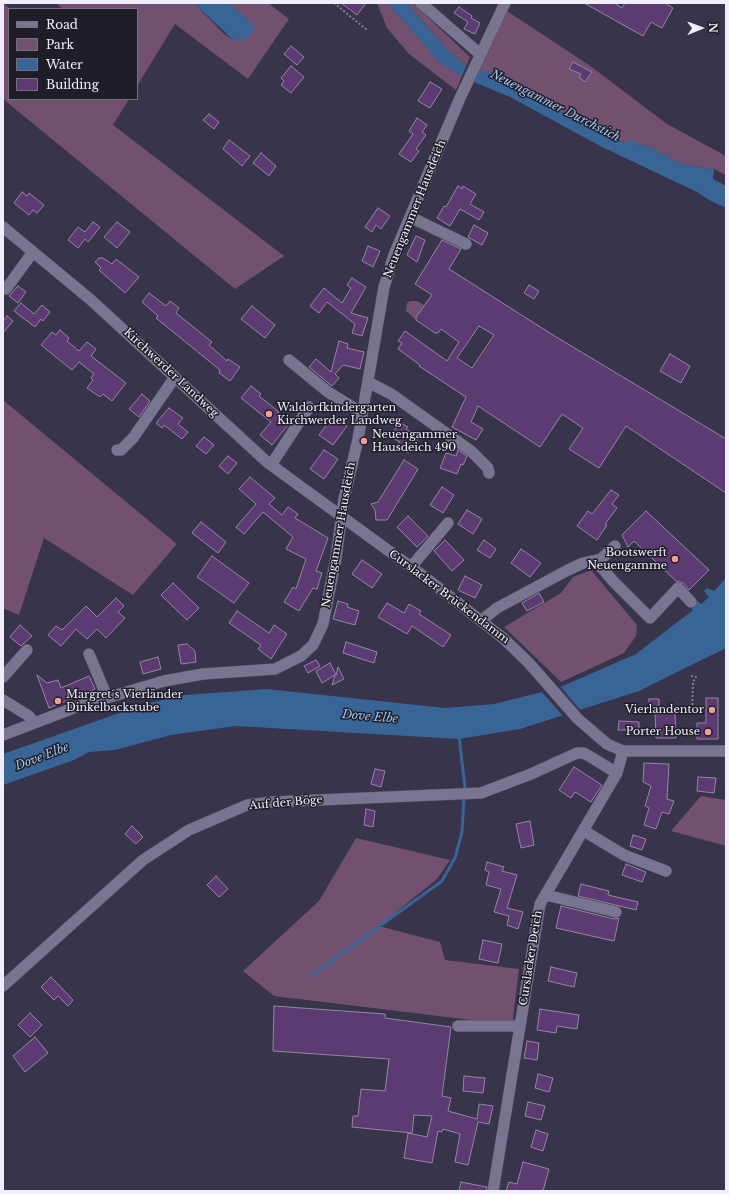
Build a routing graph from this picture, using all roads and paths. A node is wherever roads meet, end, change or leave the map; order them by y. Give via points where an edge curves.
1 (334, 3) edge
2 (420, 3) edge
3 (505, 3) edge
4 (367, 30) dead end
5 (480, 54) junction
6 (410, 217) junction
7 (3, 227) edge
8 (466, 244) dead end
9 (33, 252) junction
10 (6, 289) dead end
11 (289, 360) dead end
12 (175, 377) junction
13 (368, 382) junction
14 (309, 407) dead end
15 (362, 413) junction
16 (117, 450) dead end
17 (271, 465) junction
18 (489, 473) dead end
19 (341, 517) junction
20 (448, 523) dead end
21 (615, 546) dead end
22 (596, 561) junction
23 (411, 567) junction
24 (691, 602) dead end
25 (482, 620) junction
26 (27, 650) dead end
27 (89, 654) dead end
28 (691, 676) dead end
29 (3, 677) edge
30 (107, 697) junction
31 (3, 700) edge
32 (692, 713) dead end
33 (34, 723) junction
34 (3, 735) edge
35 (726, 750) edge
36 (623, 751) junction
37 (617, 773) junction
38 (584, 831) junction
39 (666, 871) dead end
40 (546, 895) junction
41 (616, 912) dead end
42 (3, 986) edge
43 (458, 1026) dead end
44 (520, 1026) junction
45 (493, 1191) edge

1 - 4 path
2 - 5 street
3 - 5 street, Neuengammer Hausdeich
5 - 6 street, Neuengammer Hausdeich
6 - 8 street
6 - 13 street, Neuengammer Hausdeich via 384,287
7 - 9 street, Kirchwerder Landweg
9 - 10 street
9 - 12 street, Kirchwerder Landweg via 91,300
11 - 15 street via 328,392
12 - 16 street via 133,438 121,450
12 - 17 street, Kirchwerder Landweg
13 - 15 street, Neuengammer Hausdeich
13 - 18 street via 391,394 471,451 488,468
14 - 17 street
15 - 19 street, Neuengammer Hausdeich
17 - 19 street, Kirchwerder Landweg
19 - 23 street, Curslacker Brückendamm
19 - 30 street, Neuengammer Hausdeich via 323,624 312,645 300,656 275,669 189,676
20 - 23 street
21 - 22 street
22 - 24 street via 650,618 678,588
22 - 25 street via 582,563 568,570 497,608
23 - 25 street, Curslacker Brückendamm
25 - 36 street, Curslacker Brückendamm via 504,638 578,719 607,744
26 - 29 street
27 - 30 street
28 - 32 path via 696,677 693,682
30 - 33 street, Neuengammer Hausdeich
31 - 33 street via 29,716
33 - 34 street, Neuengammer Hausdeich
35 - 36 street
36 - 37 street, Curslacker Deich
37 - 38 street, Curslacker Deich
37 - 42 street, Auf der Böge via 584,753 577,753 481,793 247,805 189,830 143,860
38 - 39 street via 624,856
38 - 40 street, Curslacker Deich
40 - 41 street
40 - 44 street, Curslacker Deich via 540,904
43 - 44 street
44 - 45 street, Curslacker Deich

